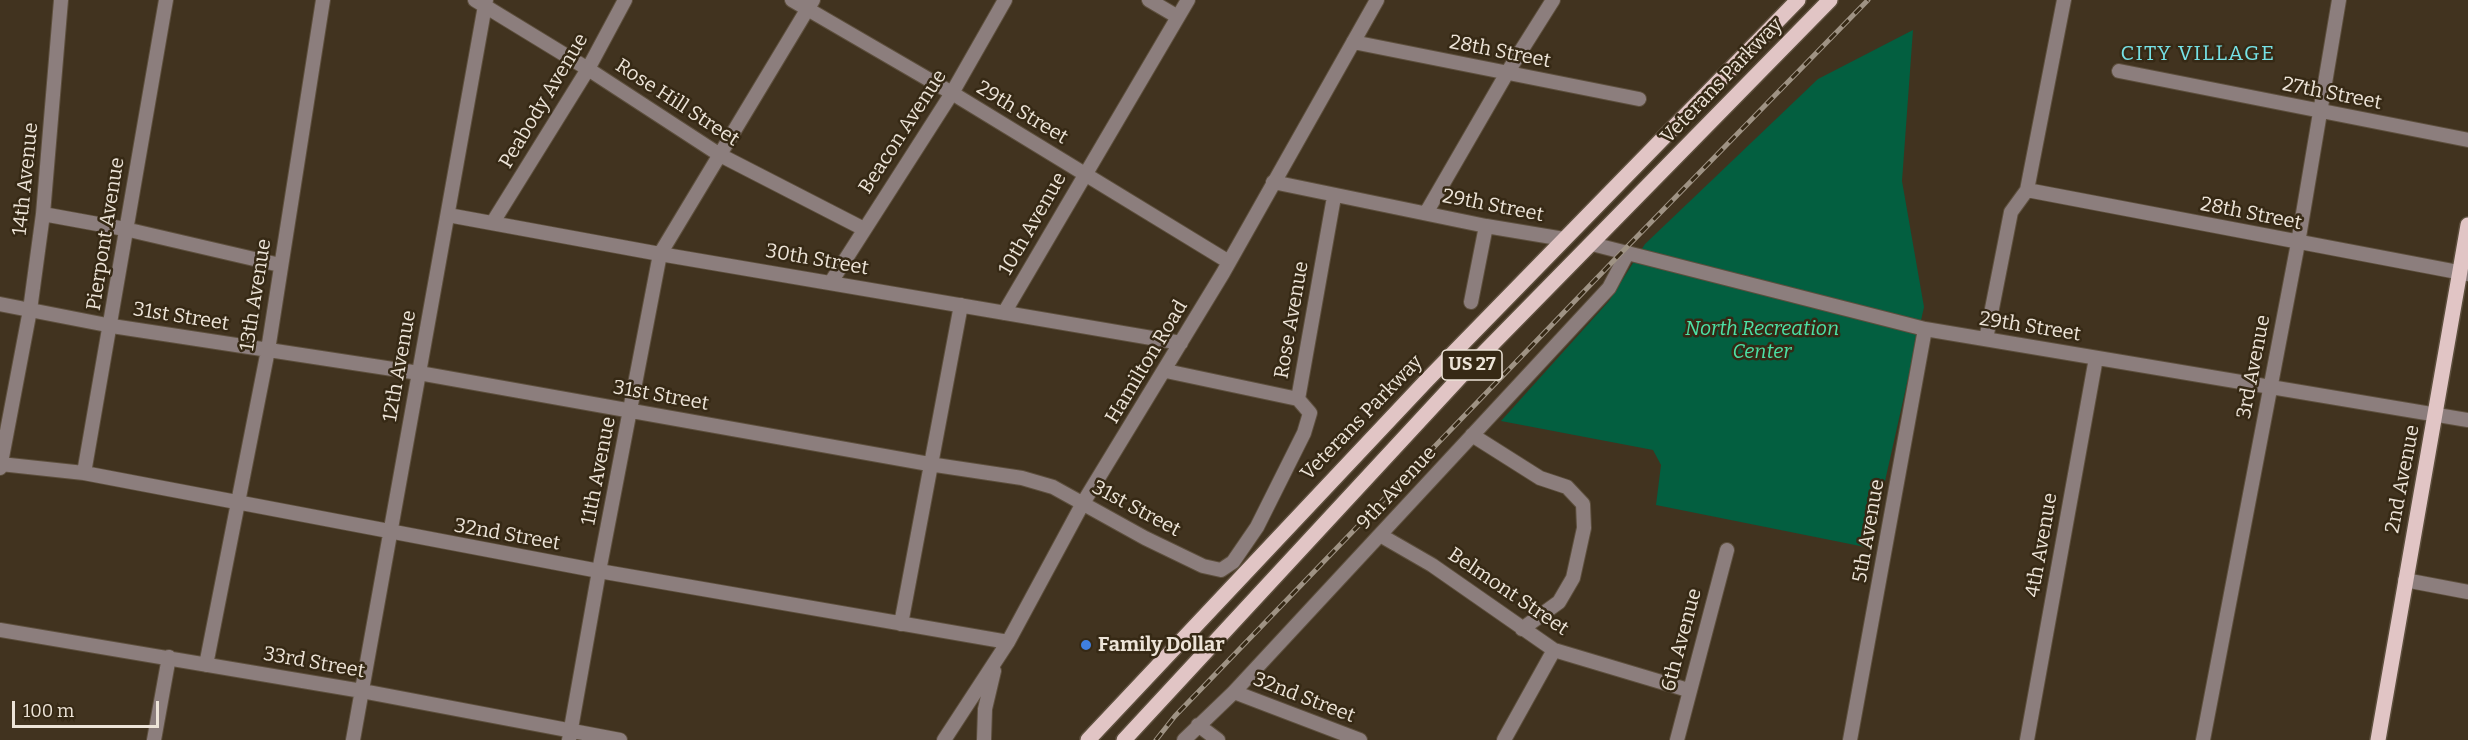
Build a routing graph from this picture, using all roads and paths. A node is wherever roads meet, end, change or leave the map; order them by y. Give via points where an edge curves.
1 (61, 0) edge
2 (166, 0) edge
3 (323, 0) edge
4 (625, 0) edge
5 (792, 0) edge
6 (1005, 0) edge
7 (1149, 0) edge
8 (1188, 0) edge
9 (1553, 0) edge
10 (1797, 0) edge
11 (1830, 0) edge
12 (2064, 0) edge
13 (2339, 0) edge
14 (1375, 1) edge
15 (482, 2) edge
16 (811, 4) edge
17 (1178, 17) junction
18 (1353, 42) junction
19 (588, 69) junction
20 (2118, 71) dead end
21 (1507, 73) junction
22 (952, 93) junction
23 (1639, 99) dead end
24 (2320, 112) junction
25 (2468, 141) edge
26 (720, 155) junction
27 (1085, 175) junction
28 (1273, 182) junction
29 (2027, 190) junction
30 (1335, 197) junction
31 (1426, 213) junction
32 (43, 214) junction
33 (448, 215) junction
34 (493, 222) junction
35 (2468, 225) edge
36 (1486, 226) junction
37 (125, 229) junction
38 (864, 229) junction
39 (1564, 238) junction
40 (2298, 243) junction
41 (1592, 244) junction
42 (660, 254) junction
43 (1628, 254) junction
44 (1229, 262) junction
45 (280, 265) junction
46 (2463, 273) edge
47 (831, 282) junction
48 (1471, 302) dead end
49 (0, 304) edge
50 (961, 305) junction
51 (30, 310) junction
52 (1004, 313) junction
53 (112, 326) junction
54 (1926, 329) junction
55 (1986, 339) junction
56 (1181, 343) junction
57 (268, 350) junction
58 (2096, 358) junction
59 (1166, 371) junction
60 (418, 372) junction
61 (2269, 388) junction
62 (1298, 399) junction
63 (631, 410) junction
64 (2436, 414) junction
65 (2468, 420) edge
66 (1472, 435) junction
67 (929, 464) junction
68 (0, 465) edge
69 (84, 473) junction
70 (239, 502) junction
71 (1083, 503) junction
72 (1267, 510) joint
73 (391, 533) junction
74 (1380, 535) junction
75 (1727, 550) dead end
76 (599, 572) junction
77 (2405, 580) junction
78 (2468, 592) edge
79 (901, 624) junction
80 (1522, 629) junction
81 (0, 630) edge
82 (1008, 642) junction
83 (1554, 650) junction
84 (169, 657) junction
85 (998, 658) junction
86 (206, 665) junction
87 (1689, 690) junction
88 (362, 692) junction
89 (1234, 692) junction
90 (1198, 725) junction
91 (570, 736) edge
92 (154, 740) edge
93 (353, 740) edge
94 (620, 740) edge
95 (945, 740) edge
96 (984, 740) edge
97 (1088, 740) edge
98 (1124, 740) edge
99 (1184, 740) edge
100 (1218, 740) edge
101 (1360, 740) edge
102 (1504, 740) edge
103 (1677, 740) edge
104 (1850, 740) edge
105 (2027, 740) edge
106 (2203, 740) edge
107 (2378, 740) edge

1 - 32 street, 14th Avenue
2 - 37 street, Pierpont Avenue
3 - 45 street, 13th Avenue
4 - 19 street, Peabody Avenue
5 - 16 street, 29th Street
6 - 22 street, Beacon Avenue
7 - 17 street
8 - 17 street, 10th Avenue
9 - 21 street
10 - 39 main road, Veterans Parkway / US 27
11 - 41 main road, Veterans Parkway / US 27
12 - 29 street
13 - 24 street, 3rd Avenue
14 - 18 street, Hamilton Road
15 - 19 street, Rose Hill Street
15 - 33 street, 12th Avenue
16 - 22 street, 29th Street
16 - 26 street, 11th Avenue
17 - 27 street, 10th Avenue
18 - 21 street, 28th Street
18 - 28 street, Hamilton Road
19 - 26 street, Rose Hill Street
19 - 34 street, Peabody Avenue
20 - 24 street, 27th Street
21 - 23 street, 28th Street
21 - 31 street
22 - 27 street, 29th Street
22 - 38 street, Beacon Avenue
24 - 25 street, 27th Street
24 - 40 street, 3rd Avenue
26 - 38 street, Rose Hill Street
26 - 42 street, 11th Avenue
27 - 44 street, 29th Street
27 - 52 street, 10th Avenue
28 - 30 street, 29th Street
28 - 44 street, Hamilton Road
29 - 40 street, 28th Street
29 - 55 street via 2011,212
30 - 31 street, 29th Street
30 - 62 street, Rose Avenue
31 - 36 street, 29th Street
32 - 37 street
32 - 51 street, 14th Avenue
33 - 34 street, 30th Street
33 - 60 street, 12th Avenue
34 - 42 street, 30th Street
35 - 46 main road, 2nd Avenue
36 - 39 street, 29th Street
36 - 48 street
37 - 45 street
37 - 53 street, Pierpont Avenue
38 - 47 street, Beacon Avenue
39 - 97 main road, Veterans Parkway / US 27
40 - 46 street, 28th Street
40 - 61 street, 3rd Avenue
41 - 43 street, 29th Street
41 - 98 main road, Veterans Parkway / US 27 via 1463,374
42 - 47 street, 30th Street
42 - 63 street, 11th Avenue
43 - 54 street, 29th Street
43 - 66 street, 9th Avenue via 1609,288
44 - 56 street, Hamilton Road
45 - 57 street, 13th Avenue
46 - 64 main road, 2nd Avenue
47 - 50 street, 30th Street
49 - 51 street, 31st Street
50 - 52 street, 30th Street
50 - 67 street
51 - 53 street, 31st Street
51 - 68 street, 14th Avenue
52 - 56 street, 30th Street
53 - 57 street, 31st Street
53 - 69 street, Pierpont Avenue
54 - 55 street, 29th Street
54 - 104 street, 5th Avenue
55 - 58 street, 29th Street
56 - 59 street, Hamilton Road
57 - 60 street, 31st Street
57 - 70 street, 13th Avenue
58 - 61 street, 29th Street
58 - 105 street, 4th Avenue
59 - 62 street
59 - 71 street, Hamilton Road
60 - 63 street, 31st Street
60 - 73 street, 12th Avenue
61 - 64 street, 29th Street
61 - 106 street, 3rd Avenue
62 - 72 street, Rose Avenue via 1310,413
63 - 67 street, 31st Street
63 - 76 street, 11th Avenue
64 - 65 street, 29th Street
64 - 77 main road, 2nd Avenue
66 - 74 street, 9th Avenue
66 - 80 street via 1540,478 1567,487 1583,504 1584,528 1573,578 1559,602
67 - 71 street, 31st Street via 1022,478 1053,487
67 - 79 street
68 - 69 street, 32nd Street
69 - 70 street, 32nd Street
70 - 73 street, 32nd Street
70 - 86 street, 13th Avenue
71 - 72 street, 31st Street via 1145,538 1203,566 1221,570 1233,562
71 - 82 street, Hamilton Road
73 - 76 street, 32nd Street
73 - 88 street, 12th Avenue
74 - 80 street, Belmont Street
74 - 89 street, 9th Avenue
75 - 87 street, 6th Avenue
76 - 79 street, 32nd Street
76 - 91 street, 11th Avenue
77 - 78 street
77 - 107 main road, 2nd Avenue
79 - 82 street, 32nd Street
80 - 83 street, Belmont Street
81 - 84 street, 33rd Street
82 - 85 street, Hamilton Road
83 - 87 street, Belmont Street
83 - 102 street
84 - 86 street, 33rd Street
84 - 92 street
85 - 95 street, Hamilton Road
85 - 96 street via 985,709
86 - 88 street, 33rd Street
87 - 103 street, 6th Avenue
88 - 91 street, 33rd Street
88 - 93 street, 12th Avenue
89 - 90 street, 9th Avenue
89 - 101 street, 32nd Street
90 - 99 street, 9th Avenue
90 - 100 street
91 - 94 street, 33rd Street

